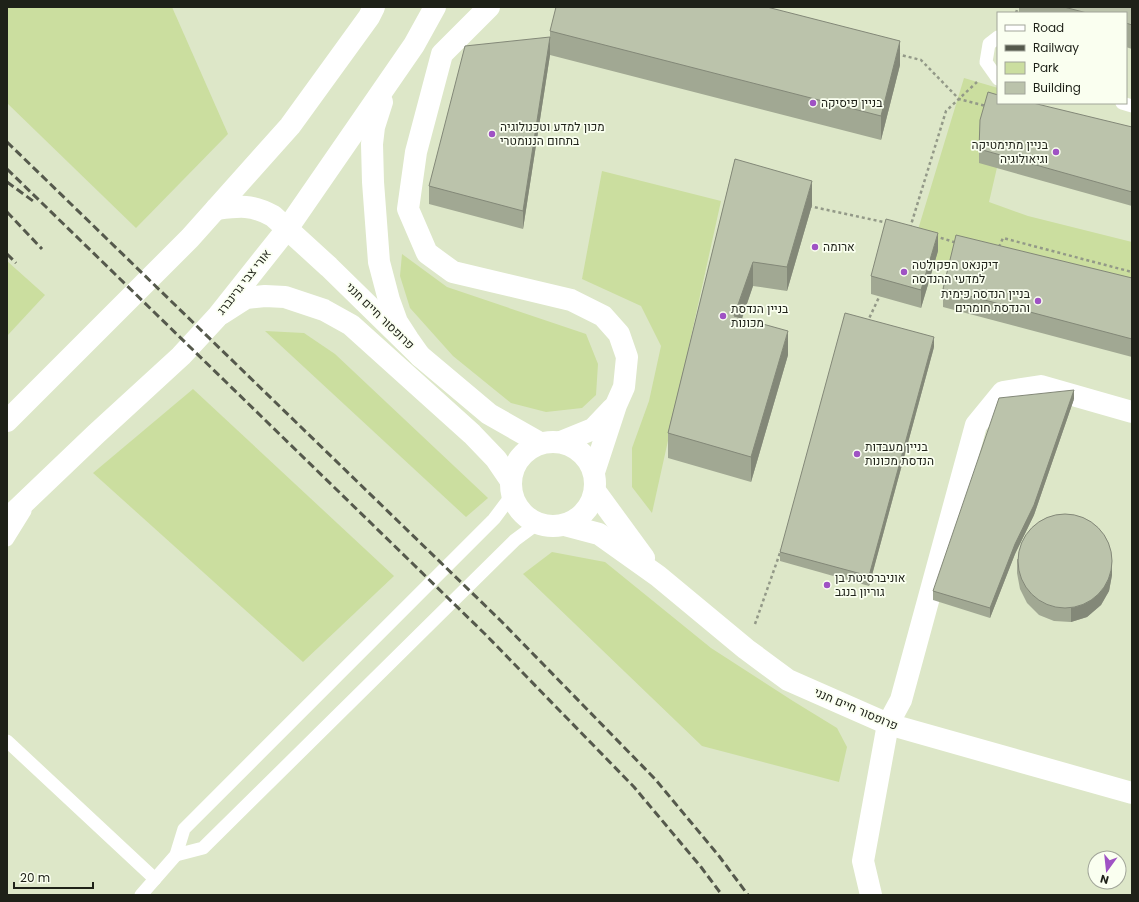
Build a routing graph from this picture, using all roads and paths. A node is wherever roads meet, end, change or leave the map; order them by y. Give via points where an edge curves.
1 (374, 7) edge
2 (435, 7) edge
3 (489, 7) edge
4 (997, 38) edge
5 (890, 53) edge
6 (997, 78) edge
7 (388, 82) junction
8 (959, 99) junction
9 (988, 106) edge
10 (804, 205) edge
11 (216, 209) junction
12 (895, 224) edge
13 (903, 226) edge
14 (910, 228) junction
15 (287, 229) junction
16 (917, 230) edge
17 (932, 234) edge
18 (907, 235) edge
19 (960, 244) edge
20 (998, 249) edge
21 (1132, 272) edge
22 (880, 293) edge
23 (216, 317) junction
24 (864, 330) edge
25 (420, 356) junction
26 (616, 405) junction
27 (1132, 412) edge
28 (7, 421) edge
29 (561, 442) junction
30 (540, 443) junction
31 (595, 481) junction
32 (40, 487) junction
33 (511, 488) junction
34 (7, 519) edge
35 (538, 523) junction
36 (565, 524) junction
37 (7, 540) edge
38 (782, 545) edge
39 (658, 576) junction
40 (746, 649) junction
41 (888, 724) junction
42 (7, 741) edge
43 (1132, 792) edge
44 (176, 855) junction
45 (155, 879) junction
46 (141, 895) edge
47 (870, 895) edge

1 - 11 street via 369,18 290,126
2 - 7 street, אורי צבי גרינברג via 414,45
3 - 26 street via 442,54 416,152 408,210 427,252 453,272 571,300 603,316 619,334 627,357 624,387
4 - 6 lane via 989,44 986,62
5 - 8 path via 921,60
7 - 15 street, אורי צבי גרינברג
7 - 25 street via 374,127 373,139 373,182 379,262 397,322
8 - 9 path
8 - 14 path via 946,111
10 - 12 path
11 - 15 street, פרופסור חיים חנני via 238,206 250,208 273,216
11 - 28 street
13 - 14 path
14 - 16 path
14 - 18 path
15 - 23 street, אורי צבי גרינברג
15 - 25 street, פרופסור חיים חנני
17 - 19 path
20 - 21 path via 1003,238
22 - 24 path
23 - 32 street, אורי צבי גרינברג via 181,356
23 - 33 street, פרופסור חיים חנני via 246,298 285,297 324,310 352,325 472,434 496,459
25 - 30 street, פרופסור חיים חנני via 490,414
26 - 29 street via 593,429
26 - 31 street
27 - 41 street via 1041,386 1004,392 976,425 901,700
29 - 30 street
29 - 31 street via 582,452 589,461
30 - 33 street via 528,449 520,458 513,469
31 - 36 street via 592,502 576,520
31 - 39 street, פרופסור חיים חנני
32 - 34 street, אורי צבי גרינברג
32 - 37 lane
33 - 35 street via 517,507
33 - 44 lane via 494,520 184,829
35 - 36 street via 551,526
35 - 44 lane via 515,540 203,848
36 - 39 street, פרופסור חיים חנני via 599,534
38 - 40 path
39 - 40 street, פרופסור חיים חנני
40 - 41 street, פרופסור חיים חנני via 788,680
41 - 43 street, פרופסור חיים חנני
41 - 47 street via 864,861
42 - 45 lane
44 - 45 lane
45 - 46 lane

